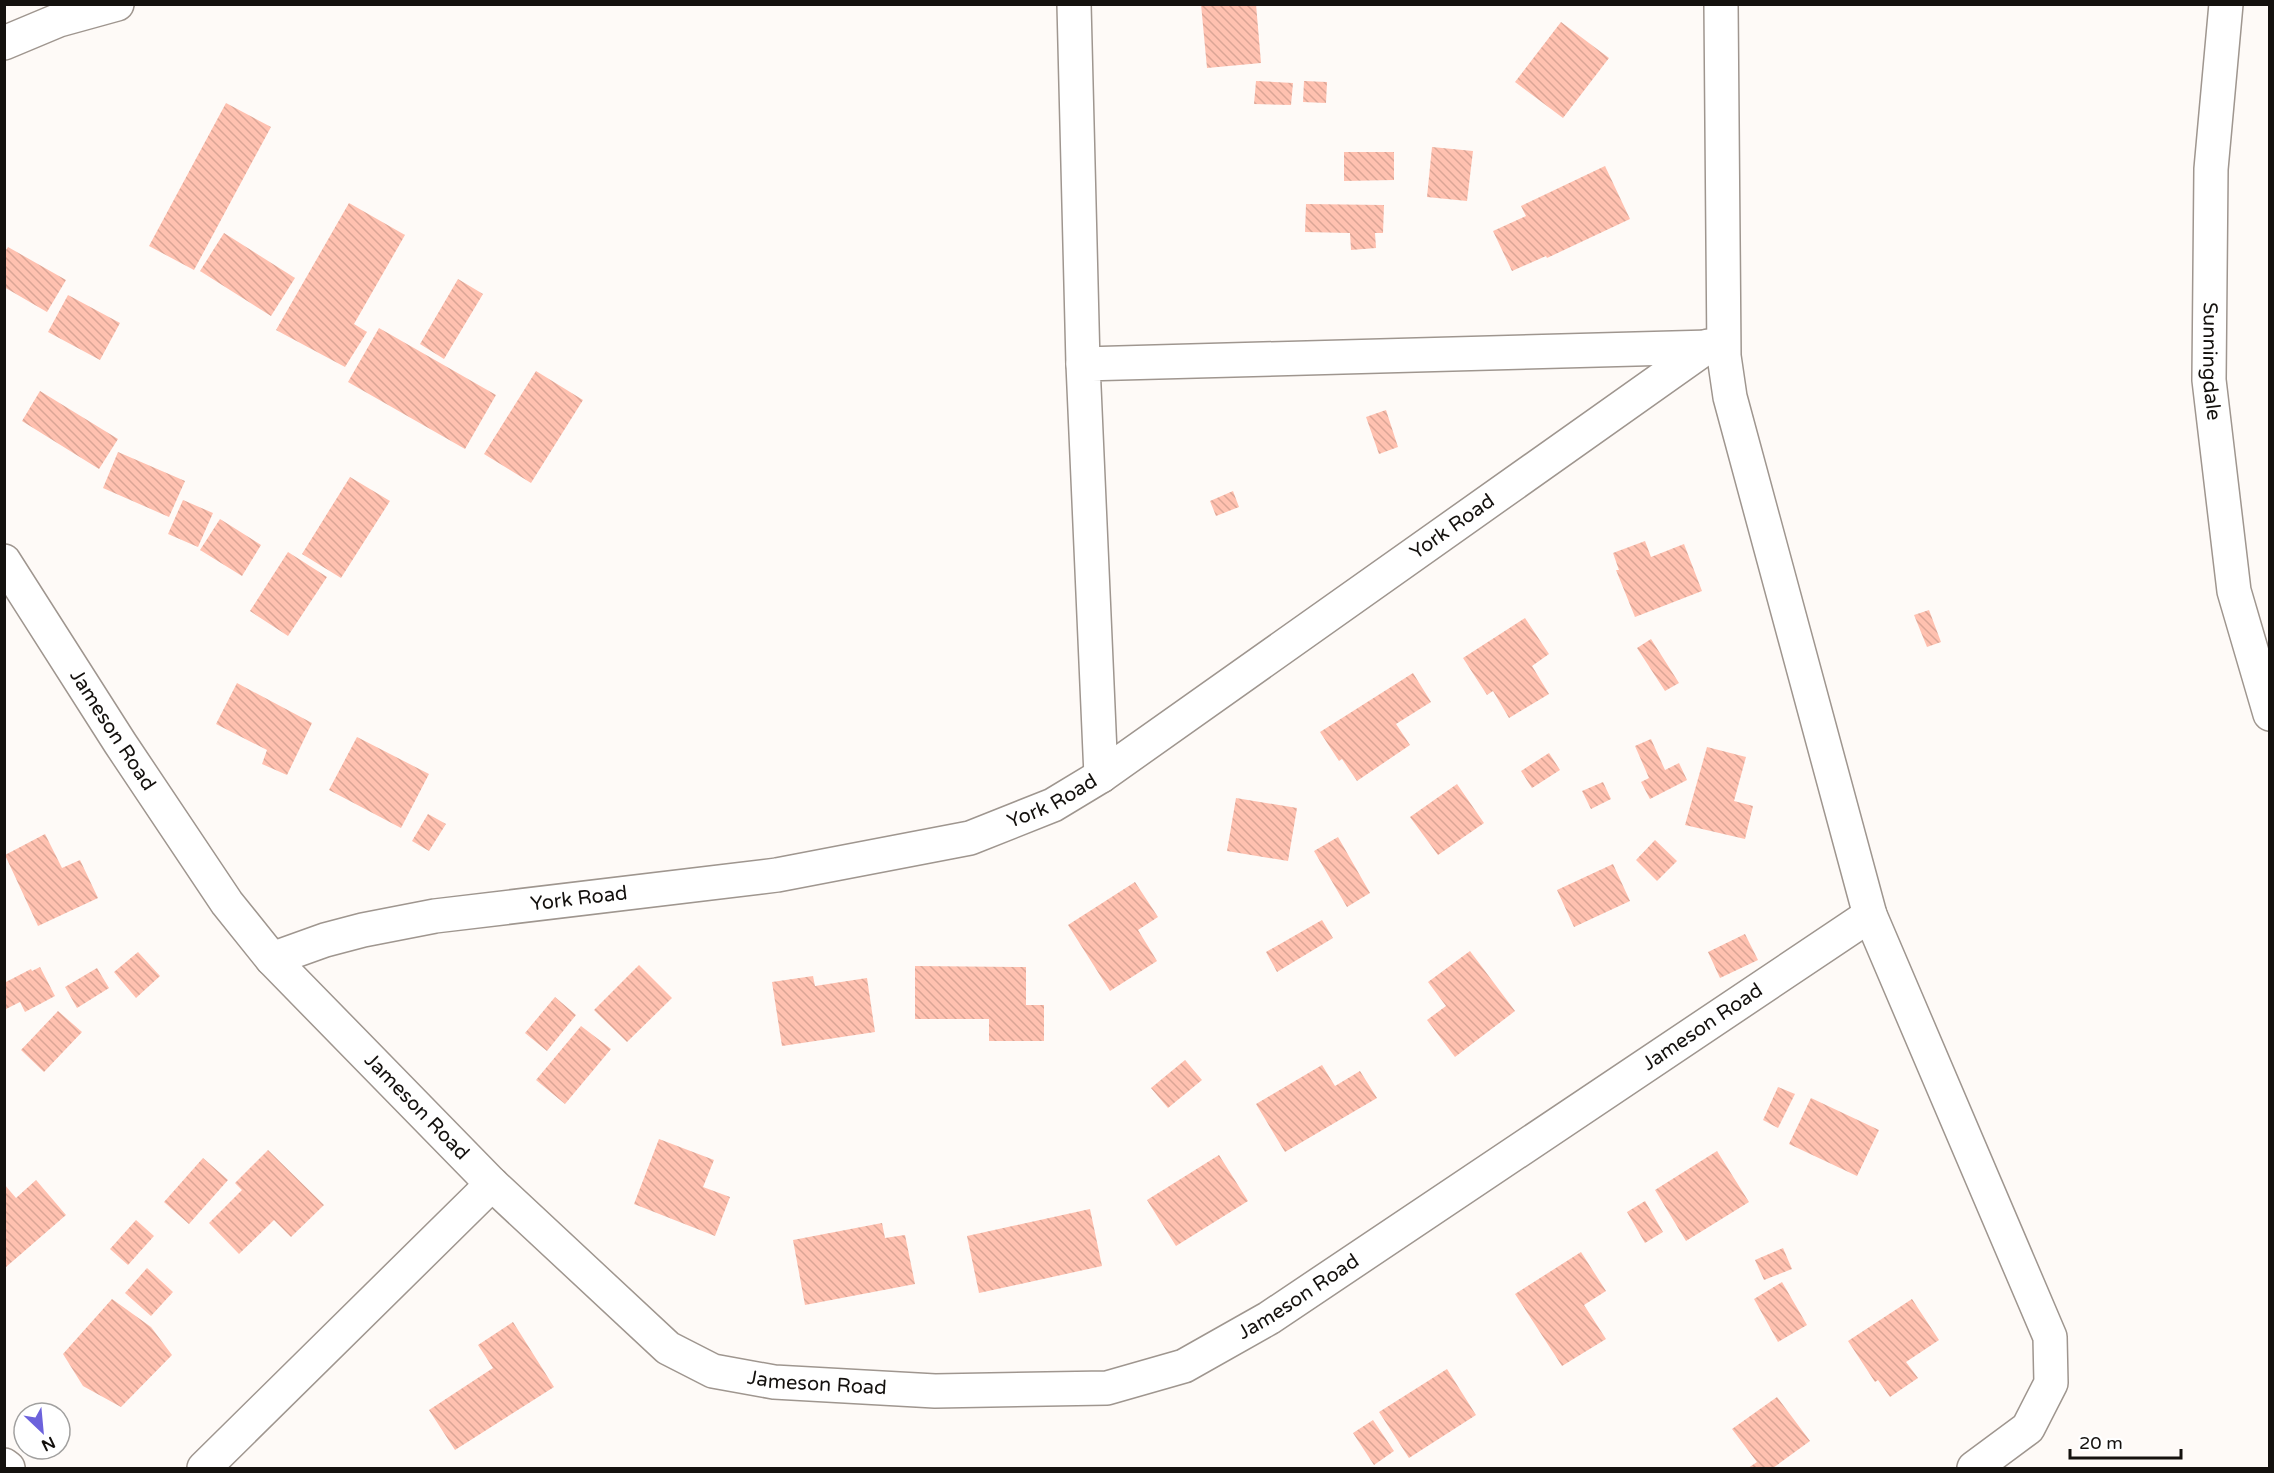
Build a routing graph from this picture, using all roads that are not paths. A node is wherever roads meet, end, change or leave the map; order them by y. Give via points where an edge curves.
1 (117, 4) edge
2 (1074, 4) edge
3 (1721, 4) edge
4 (2226, 4) edge
5 (4, 43) edge
6 (1716, 351) junction
7 (1083, 364) junction
8 (4, 561) edge
9 (2270, 714) edge
10 (1101, 776) junction
11 (1870, 915) junction
12 (272, 959) junction
13 (492, 1184) junction
14 (4, 1465) edge
15 (8, 1468) edge
16 (204, 1468) edge
17 (1974, 1468) edge

1 - 5 street
2 - 7 street
3 - 6 street
4 - 9 street, Sunningdale via 2211,169 2210,380 2234,591
6 - 7 street
6 - 10 street, York Road
6 - 11 street
7 - 10 street
8 - 12 street, Jameson Road via 227,903
10 - 12 street, York Road via 1053,805 969,838 777,875 435,916 325,940
11 - 13 street, Jameson Road via 1269,1318 1184,1366 1107,1388 935,1391 774,1382 713,1371 668,1348
11 - 17 street via 2050,1337 2051,1383 2028,1428
12 - 13 street, Jameson Road
13 - 16 street
14 - 15 street

